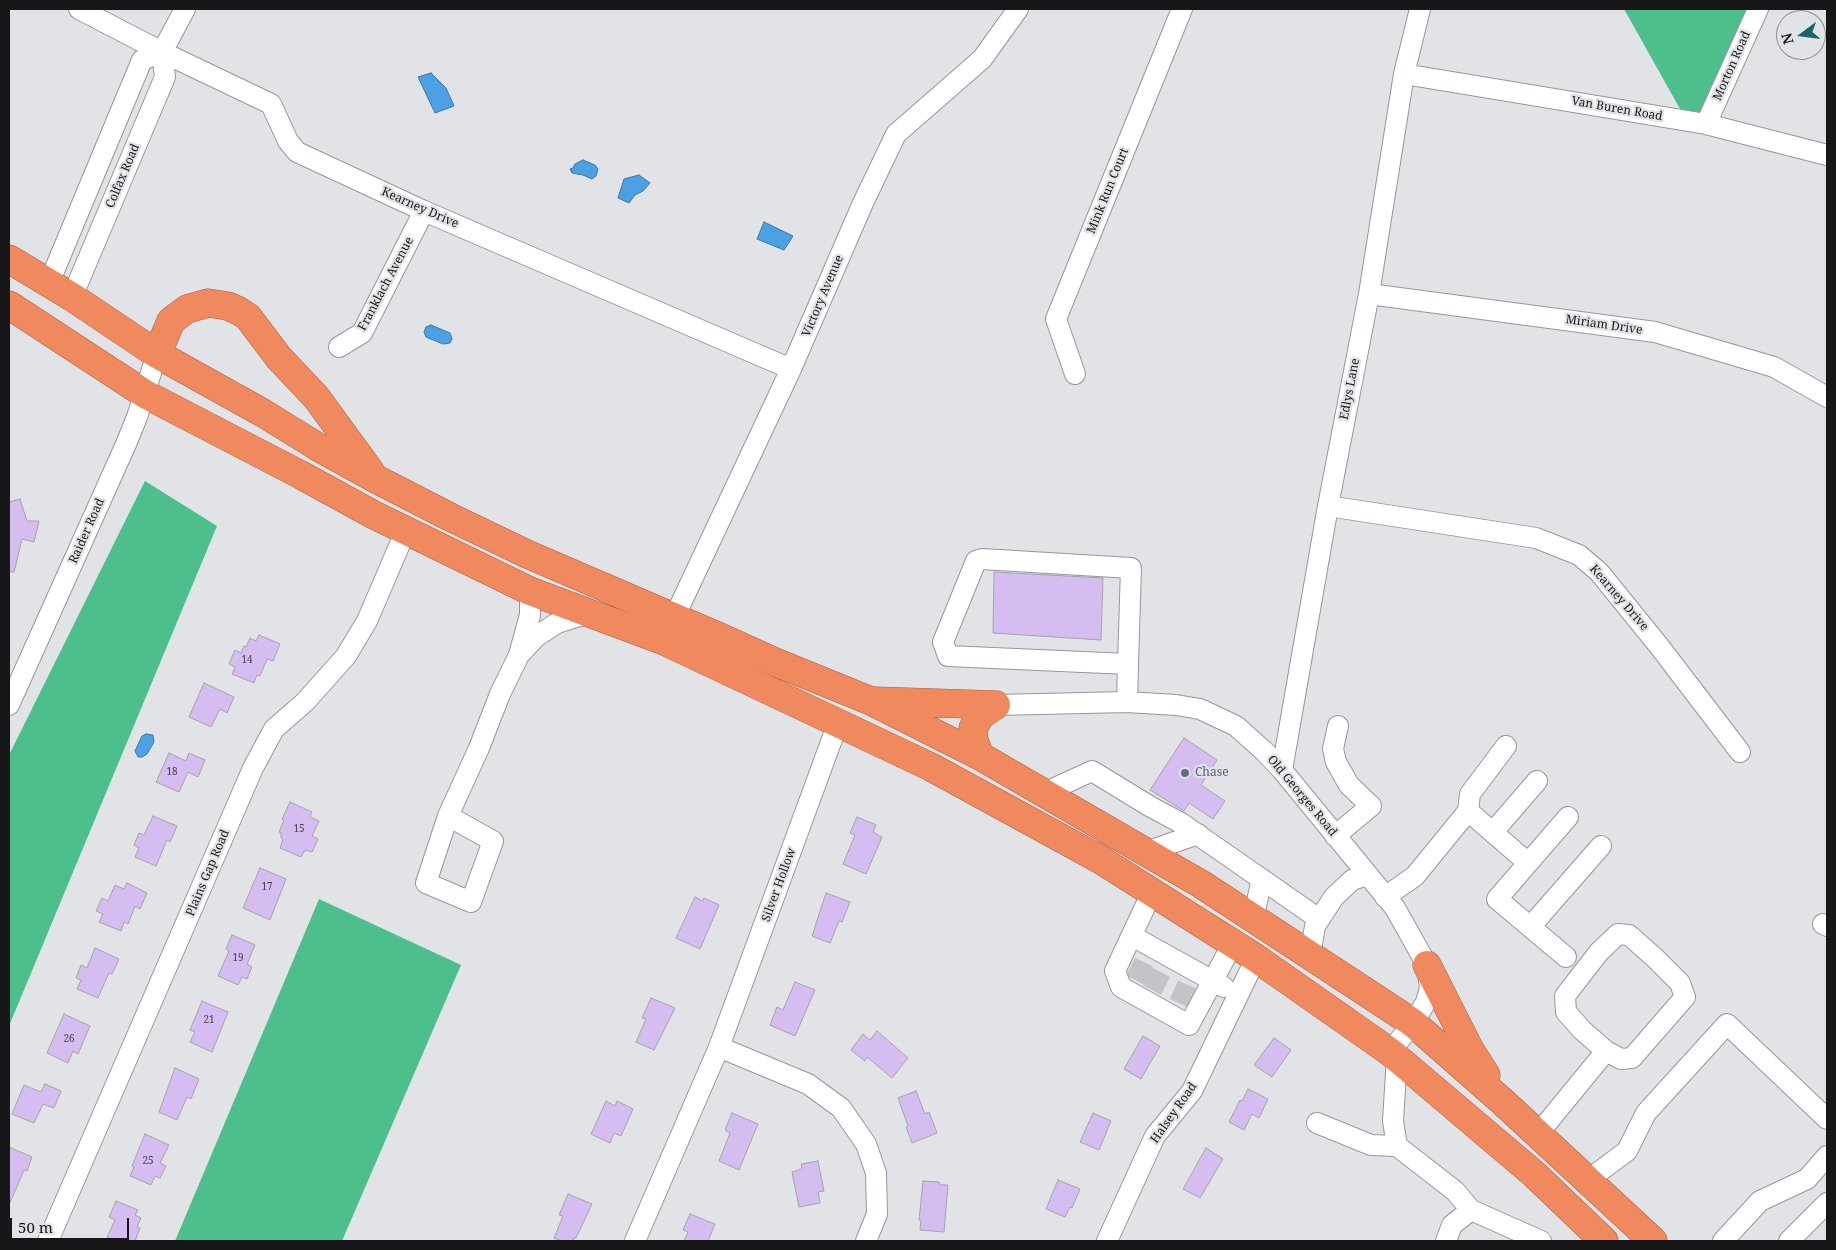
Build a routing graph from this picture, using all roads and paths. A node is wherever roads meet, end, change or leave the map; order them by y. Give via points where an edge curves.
1 (79, 9) edge
2 (185, 9) edge
3 (1018, 9) edge
4 (1182, 9) edge
5 (1420, 9) edge
6 (1758, 9) edge
7 (162, 52) junction
8 (1404, 74) junction
9 (1706, 124) junction
10 (1827, 155) edge
11 (424, 211) junction
12 (9, 259) edge
13 (49, 283) junction
14 (1369, 294) junction
15 (72, 298) junction
16 (9, 305) edge
17 (339, 348) dead end
18 (157, 354) junction
19 (791, 369) junction
20 (1075, 374) dead end
21 (145, 394) junction
22 (1827, 398) edge
23 (376, 478) junction
24 (1328, 506) junction
25 (406, 530) junction
26 (530, 591) junction
27 (588, 613) junction
28 (669, 630) junction
29 (519, 655) junction
30 (1128, 664) junction
31 (870, 701) junction
32 (1127, 702) junction
33 (9, 705) edge
34 (996, 705) junction
35 (838, 723) junction
36 (1338, 726) dead end
37 (1506, 746) dead end
38 (1740, 752) dead end
39 (980, 756) junction
40 (1282, 770) junction
41 (1537, 781) dead end
42 (1044, 793) junction
43 (1468, 811) junction
44 (448, 816) dead end
45 (1568, 817) dead end
46 (1493, 832) junction
47 (1198, 834) junction
48 (1335, 836) junction
49 (1601, 846) dead end
50 (1146, 852) junction
51 (1527, 862) junction
52 (1367, 875) junction
53 (1262, 879) junction
54 (1152, 892) junction
55 (1385, 897) junction
56 (1253, 918) junction
57 (1319, 919) junction
58 (1531, 926) junction
59 (1132, 936) junction
60 (1232, 943) junction
61 (1310, 956) junction
62 (1256, 958) junction
63 (1566, 958) dead end
64 (1427, 965) junction
65 (1199, 979) junction
66 (1238, 994) junction
67 (1413, 1023) junction
68 (719, 1047) junction
69 (1606, 1051) junction
70 (1393, 1054) junction
71 (1504, 1102) junction
72 (1827, 1119) edge
73 (1317, 1122) dead end
74 (1538, 1134) junction
75 (1397, 1146) junction
76 (1827, 1156) edge
77 (1588, 1180) junction
78 (1826, 1207) edge
79 (1471, 1210) junction
80 (1598, 1240) edge
81 (48, 1241) edge
82 (635, 1241) edge
83 (866, 1241) edge
84 (1108, 1241) edge
85 (1446, 1241) edge
86 (1541, 1241) edge
87 (1654, 1241) edge
88 (1723, 1241) edge
89 (1789, 1241) edge

1 - 7 street, Kearney Drive
2 - 7 street
3 - 19 street, Victory Avenue via 982,59 896,134
4 - 20 street, Mink Run Court via 1056,319
5 - 8 street, Edlys Lane
6 - 9 street, Morton Road
7 - 11 street, Kearney Drive via 271,104 288,141 297,152
7 - 13 street via 142,60
7 - 15 street, Colfax Road via 165,77
8 - 9 street, Van Buren Road
8 - 14 street, Edlys Lane
9 - 10 street, Van Buren Road
11 - 17 street, Franklach Avenue via 362,333
11 - 19 street, Kearney Drive
12 - 13 highway
13 - 15 highway
14 - 22 street, Miriam Drive via 1655,332 1774,367
14 - 24 street, Edlys Lane
15 - 18 highway
16 - 21 highway
18 - 21 street, Raider Road
18 - 23 highway
18 - 23 highway via 171,321 187,309 208,303 239,311 248,317 279,358 316,397
19 - 28 street, Victory Avenue
21 - 25 highway
21 - 33 street, Raider Road via 126,444
23 - 28 highway
24 - 38 street, Kearney Drive via 1536,538 1579,555 1617,594
24 - 40 street, Edlys Lane
25 - 26 highway
25 - 81 street, Plains Gap Road via 367,621 346,656 305,702 274,729 253,768
26 - 27 highway
26 - 29 street via 530,615
27 - 28 highway
27 - 29 street via 557,623 537,636
28 - 31 highway
28 - 35 highway
29 - 44 street
30 - 30 street via 1131,568 976,561 943,642 948,656
30 - 32 street
31 - 34 highway
31 - 39 highway
32 - 34 street, Old Georges Road
32 - 40 street, Old Georges Road via 1176,705 1200,709 1219,717 1236,726
34 - 39 highway via 982,715 973,728
35 - 54 highway via 931,767 1101,860
35 - 68 street, Silver Hollow
36 - 48 street via 1333,749 1336,762 1349,785 1371,806
37 - 43 street via 1470,794
39 - 42 highway
40 - 48 street, Old Georges Road
41 - 46 street
42 - 47 street via 1092,771
42 - 50 highway
43 - 46 street
43 - 55 street via 1415,876
45 - 51 street
46 - 51 street
47 - 50 street
47 - 53 street
48 - 52 street, Old Georges Road
49 - 58 street
50 - 56 highway
51 - 58 street via 1497,899
52 - 55 street, Old Georges Road
52 - 57 street via 1352,880 1334,897
53 - 56 street
53 - 57 street
54 - 59 street
54 - 60 highway
55 - 64 street, Old Georges Road via 1395,908
56 - 61 highway
57 - 61 street
58 - 63 street
59 - 65 street via 1158,958
59 - 65 street via 1115,971 1121,987 1141,991 1178,1010 1189,1025
60 - 62 highway
60 - 65 street
61 - 67 highway
62 - 66 street, Halsey Road
62 - 70 highway
64 - 67 street, Old Georges Road via 1429,995
64 - 71 highway via 1470,1050
65 - 66 street
66 - 84 street, Halsey Road via 1192,1092 1155,1136
67 - 70 street, Old Georges Road
67 - 71 highway
68 - 82 street, Silver Hollow
68 - 83 street via 808,1084 841,1108 866,1144 876,1173 877,1214
69 - 69 street via 1621,1059 1632,1058 1685,997 1680,983 1629,935 1618,934 1565,996 1566,1012
69 - 74 street
70 - 75 street via 1393,1121
70 - 80 highway via 1534,1174
71 - 74 highway
72 - 77 street via 1727,1024 1646,1113 1627,1152
73 - 75 street via 1371,1145
74 - 77 highway
75 - 79 street via 1455,1191
76 - 88 street via 1807,1179 1760,1200
77 - 87 highway
78 - 89 street
79 - 85 street via 1452,1224
79 - 86 street

